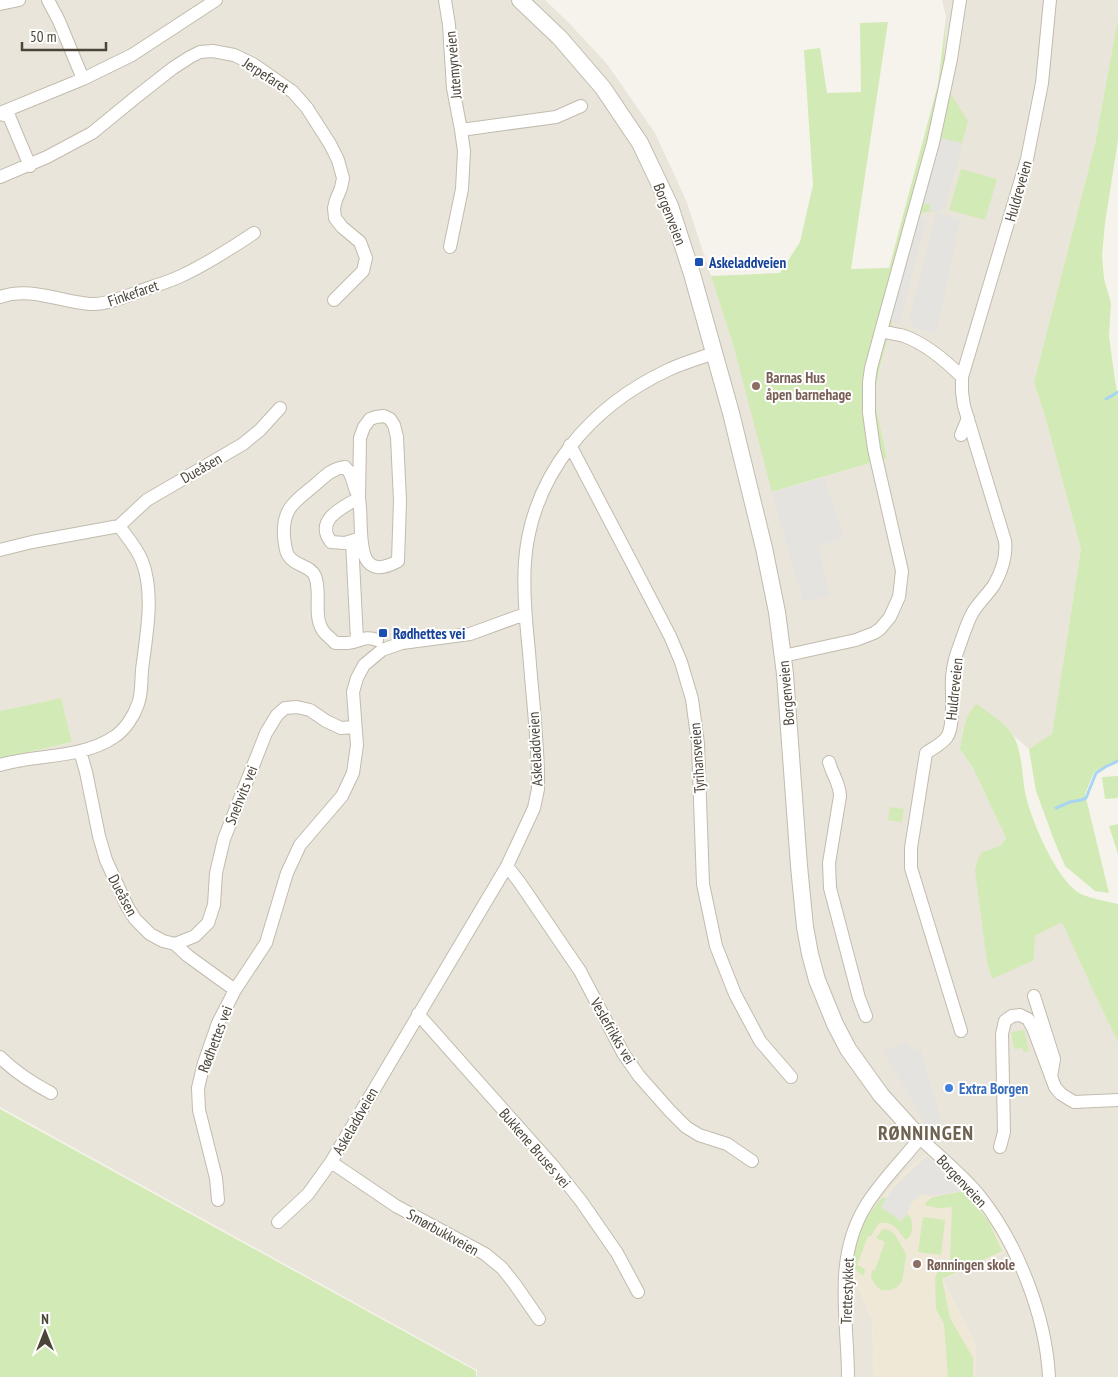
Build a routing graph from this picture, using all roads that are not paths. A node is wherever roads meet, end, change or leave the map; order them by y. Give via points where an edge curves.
1 (19, 0) edge
2 (48, 0) edge
3 (216, 0) edge
4 (445, 0) edge
5 (520, 0) edge
6 (960, 0) edge
7 (1050, 0) edge
8 (0, 4) edge
9 (83, 79) junction
10 (581, 106) dead end
11 (0, 114) edge
12 (461, 130) junction
13 (30, 166) junction
14 (0, 177) edge
15 (254, 233) dead end
16 (450, 247) dead end
17 (0, 297) edge
18 (334, 300) dead end
19 (881, 331) junction
20 (714, 353) junction
21 (962, 377) junction
22 (280, 408) dead end
23 (968, 418) junction
24 (961, 435) dead end
25 (570, 445) junction
26 (359, 498) junction
27 (120, 526) junction
28 (357, 540) junction
29 (0, 550) edge
30 (525, 614) junction
31 (357, 640) junction
32 (377, 640) dead end
33 (784, 656) junction
34 (355, 728) junction
35 (80, 751) junction
36 (829, 762) dead end
37 (0, 766) edge
38 (507, 866) junction
39 (175, 944) junction
40 (236, 990) junction
41 (1034, 996) dead end
42 (418, 1014) junction
43 (866, 1016) dead end
44 (961, 1031) dead end
45 (0, 1057) edge
46 (791, 1077) dead end
47 (1051, 1077) junction
48 (50, 1093) dead end
49 (1118, 1100) edge
50 (920, 1138) junction
51 (1000, 1147) dead end
52 (752, 1161) dead end
53 (331, 1162) junction
54 (218, 1200) dead end
55 (278, 1222) dead end
56 (638, 1292) dead end
57 (539, 1319) dead end
58 (848, 1377) edge
59 (1049, 1377) edge

1 - 8 street
2 - 9 street
3 - 9 street via 132,55
4 - 12 street, Jutemyrveien via 453,88
5 - 20 street, Borgenveien via 560,38 597,81 640,143 670,206
6 - 19 street via 933,143
7 - 21 street, Huldreveien via 1042,83 1027,159
9 - 11 street
10 - 12 street via 556,117
11 - 13 street via 9,116
12 - 16 street, Jutemyrveien via 464,150 462,189
13 - 14 street, Jerpefaret
13 - 18 street, Jerpefaret via 92,133 190,57 213,51 234,55 292,92 307,108 338,160 343,178 334,208 335,218 360,242 366,258 363,271
15 - 17 street, Finkefaret via 180,276 105,303 91,304 21,293
19 - 21 street via 919,344
19 - 33 street via 869,382 869,413 874,449 901,565 899,597 890,617 874,633
20 - 25 street, Askeladdveien via 668,370 616,401
20 - 33 street, Borgenveien via 764,548
21 - 23 street, Huldreveien
22 - 27 street, Dueåsen via 243,444 147,500
23 - 24 street
23 - 44 street, Huldreveien via 1006,548 994,585 972,614 958,649 952,676 948,735 926,753 911,848 912,868
25 - 30 street, Askeladdveien via 543,491 528,538
25 - 46 street, Tyrihansveien via 681,662 692,699 698,744 703,884 716,946 735,994 760,1041
26 - 28 street
26 - 28 street via 329,518 325,528 331,542
26 - 28 street via 360,438 370,419 384,416 394,425 397,437 398,561 382,567 368,564
26 - 31 street via 350,471 345,467 339,468 290,507 283,525 289,556 314,574 318,620 323,632 335,643
27 - 29 street
27 - 35 street via 137,550 146,576 149,605 139,702 132,717 115,737
28 - 31 street
30 - 34 street, Rødhettes vei via 470,634 402,643 382,650 364,665 357,678 353,692
30 - 38 street, Askeladdveien via 538,755 538,789 534,808
31 - 32 street
33 - 50 street, Borgenveien via 805,927 817,980 834,1024 848,1049 881,1095
34 - 39 street, Snehvits vei via 341,728 310,710 297,707 285,708 277,715 266,733 224,839 216,873 214,905 208,923 195,936
34 - 40 street, Rødhettes vei via 353,773 342,796 300,845 287,873 266,943
35 - 37 street
35 - 39 street, Dueåsen via 98,836 127,906 135,920 150,934
36 - 43 street via 840,790 830,856 830,888
38 - 42 street, Askeladdveien
38 - 52 street, Veslefrikks vei via 580,972 623,1053 639,1076 686,1127 727,1144
39 - 40 street, Dueåsen
40 - 54 street, Rødhettes vei via 218,1023 198,1088 199,1110 216,1178
41 - 47 street via 1054,1059
42 - 53 street, Askeladdveien
42 - 56 street, Bukkene Bruses vei via 581,1201 617,1253
45 - 48 street via 8,1066
47 - 49 street via 1061,1094 1074,1102
47 - 51 street via 1028,1019 1020,1015 1005,1021 1002,1034 1004,1132
50 - 58 street, Trettestykket via 872,1196 856,1224 849,1246 843,1295
50 - 59 street, Borgenveien via 970,1185 998,1222 1022,1268 1040,1318
53 - 55 street, Askeladdveien via 308,1194
53 - 57 street, Smørbukkveien via 396,1206 485,1254 502,1268

